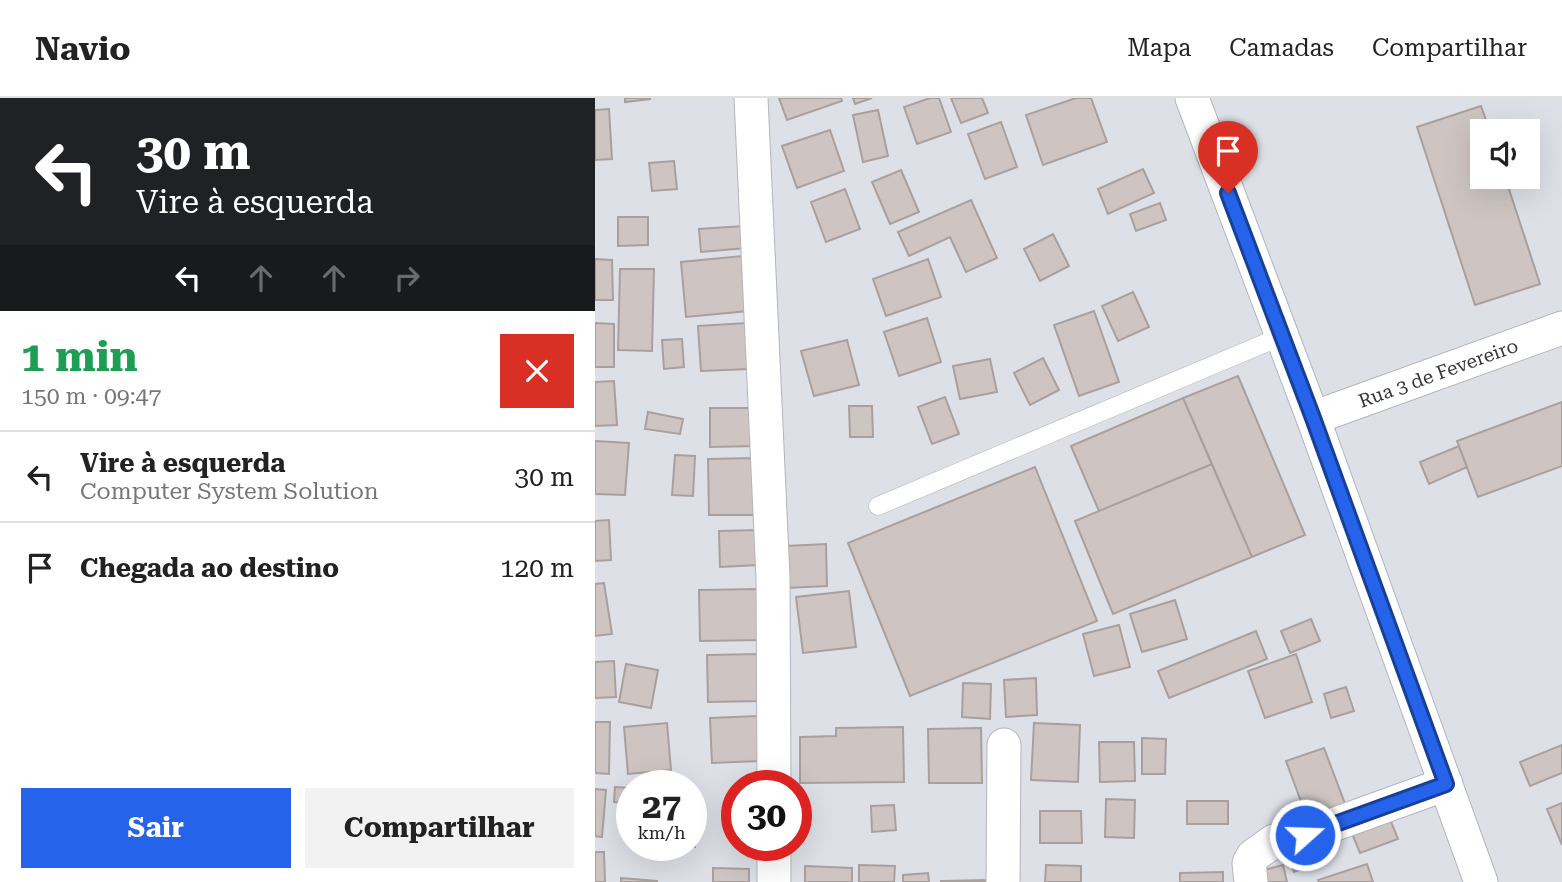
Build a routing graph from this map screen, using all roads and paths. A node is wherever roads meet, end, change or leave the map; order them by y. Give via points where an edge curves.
1 (751, 98) edge
2 (1192, 98) edge
3 (1562, 328) edge
4 (1282, 336) junction
5 (1313, 418) junction
6 (878, 506) dead end
7 (1005, 745) dead end
8 (774, 770) edge
9 (1446, 784) junction
10 (774, 861) edge
11 (774, 882) edge
12 (1003, 882) edge
13 (1251, 882) edge
14 (1481, 882) edge

1 - 8 street via 773,578
2 - 4 street
3 - 5 street, Rua 3 de Fevereiro
4 - 5 street
4 - 6 lane
5 - 9 street
7 - 12 street
9 - 13 street via 1305,835 1274,841 1249,863
9 - 14 street
10 - 11 street

